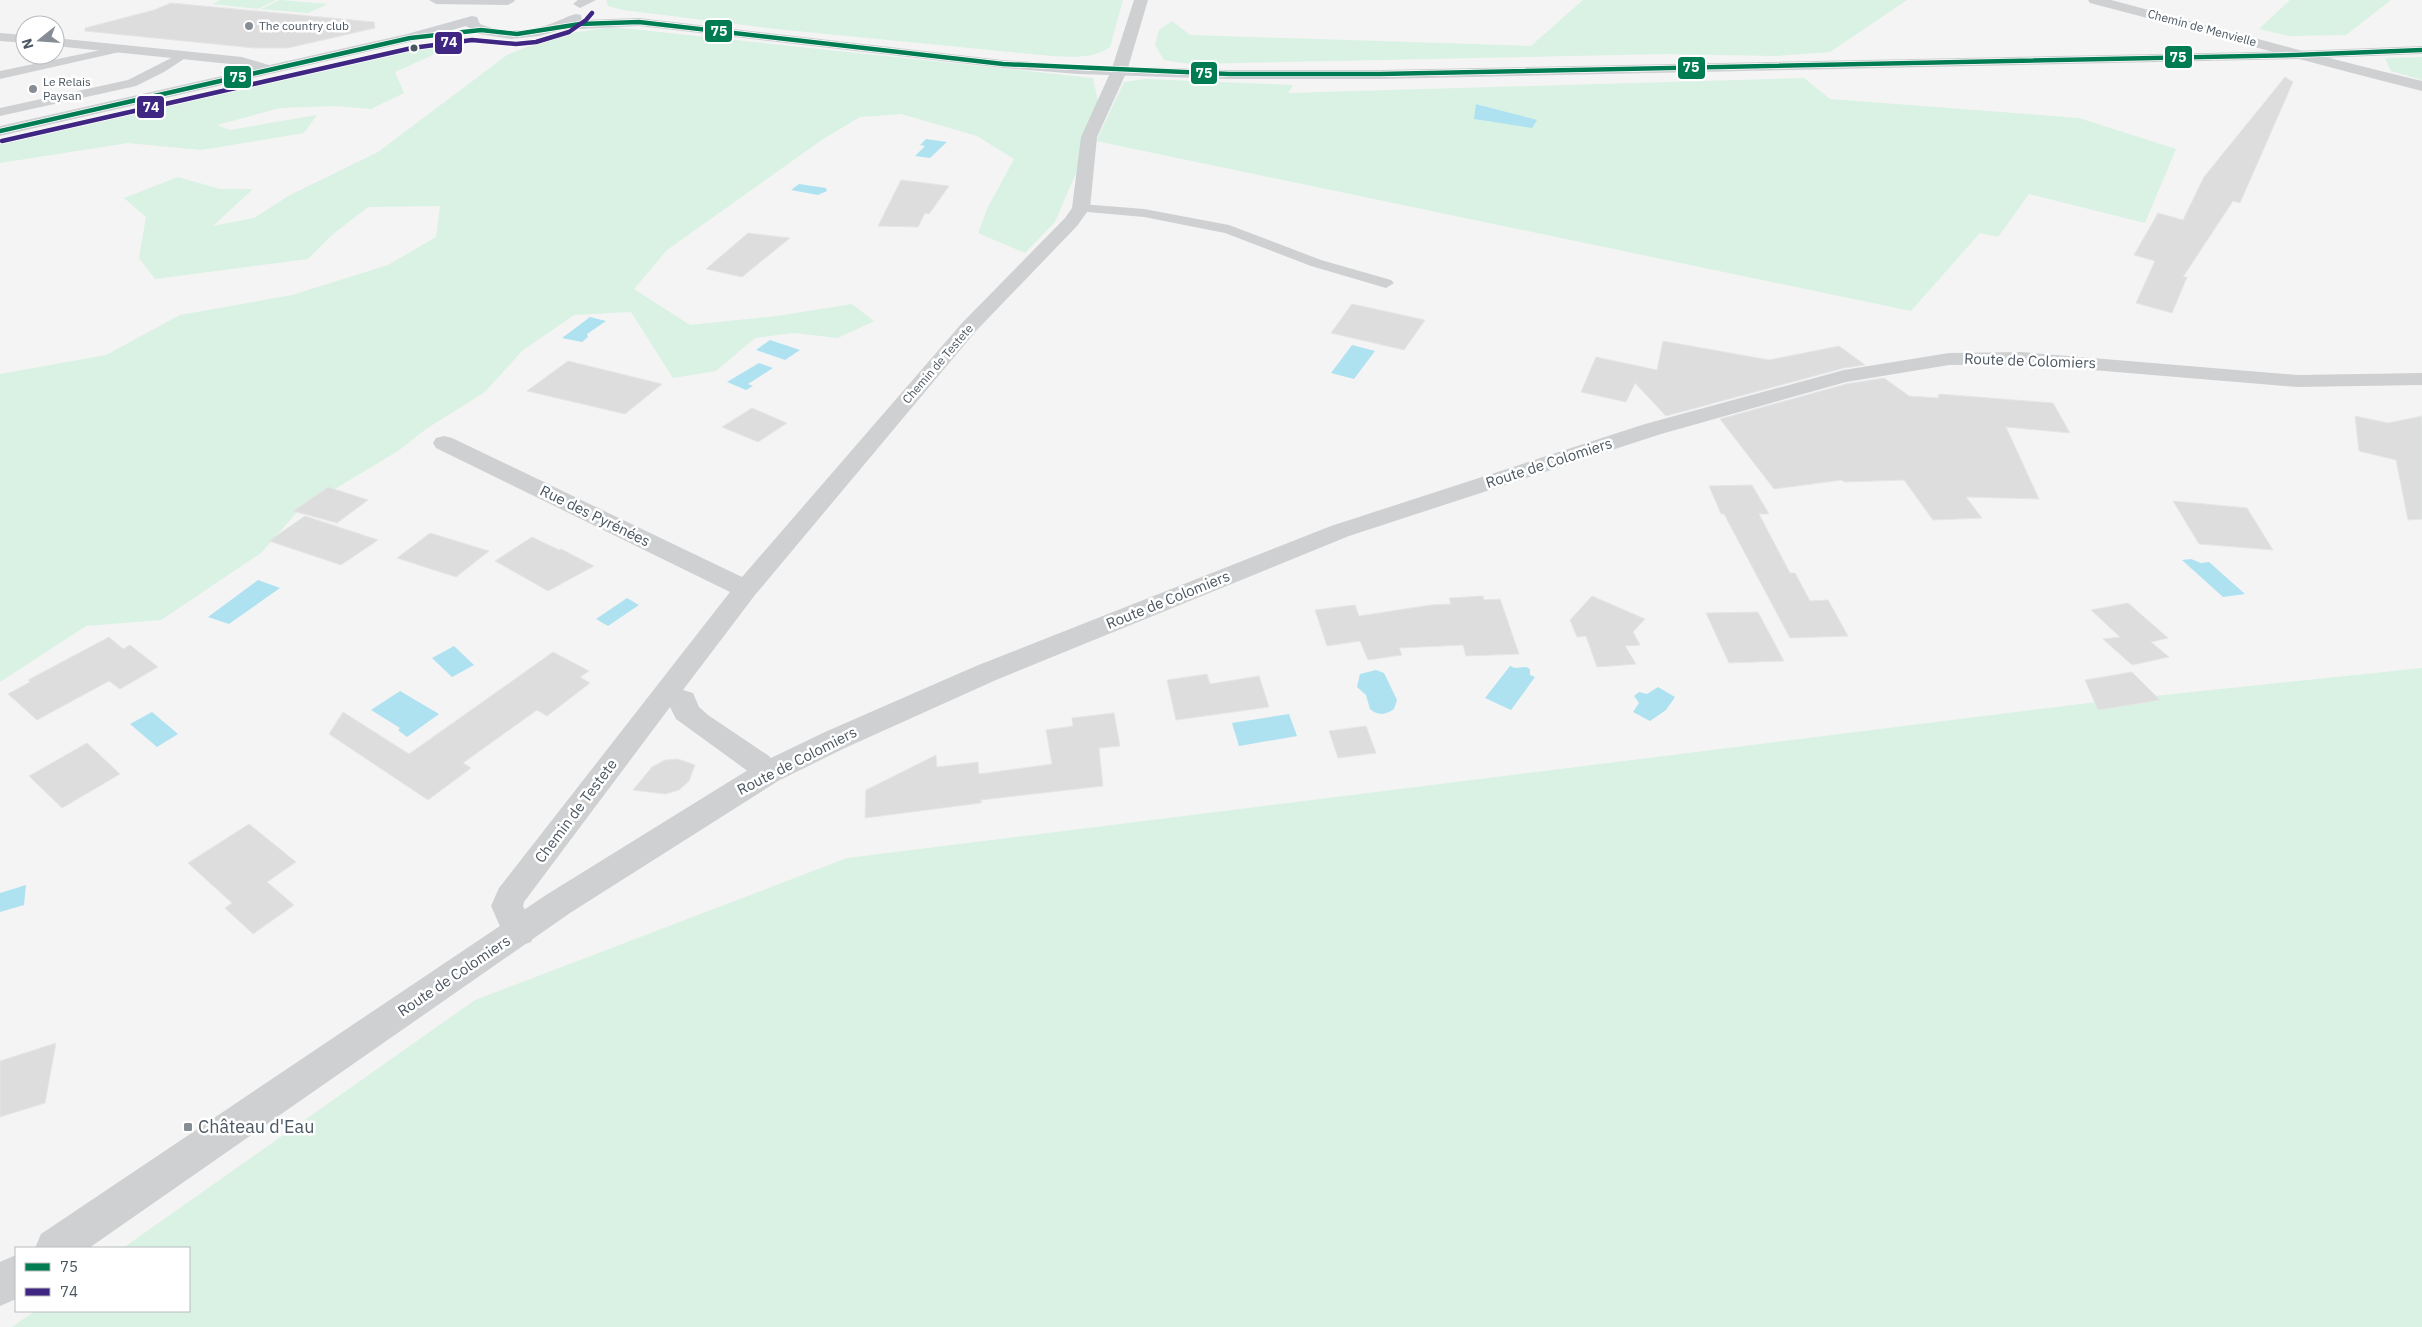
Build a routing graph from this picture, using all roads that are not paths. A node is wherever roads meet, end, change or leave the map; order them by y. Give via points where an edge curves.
1 (436, 0) edge
2 (440, 0) edge
3 (1141, 0) edge
4 (2094, 0) edge
5 (512, 1) edge
6 (581, 3) edge
7 (476, 22) junction
8 (638, 22) junction
9 (560, 26) junction
10 (0, 37) edge
11 (15, 38) edge
12 (65, 43) edge
13 (120, 49) junction
14 (2422, 50) edge
15 (2372, 53) junction
16 (183, 55) junction
17 (2318, 55) junction
18 (2295, 56) junction
19 (267, 70) junction
20 (1120, 71) junction
21 (2380, 72) junction
22 (0, 75) edge
23 (2397, 79) junction
24 (208, 83) junction
25 (2422, 86) edge
26 (0, 112) edge
27 (0, 131) edge
28 (1081, 208) junction
29 (1386, 283) dead end
30 (2422, 379) edge
31 (444, 443) dead end
32 (746, 589) junction
33 (664, 695) junction
34 (767, 774) junction
35 (519, 932) junction
36 (57, 1247) edge
37 (15, 1276) edge
38 (0, 1286) edge

1 - 2 main road
2 - 5 main road
2 - 7 main road via 462,7
3 - 20 street
4 - 18 street, Chemin de Menvielle
5 - 7 main road via 494,5
6 - 8 main road
6 - 9 main road via 578,16
7 - 9 main road via 518,34
7 - 19 main road
8 - 9 main road
8 - 20 main road via 896,53
10 - 11 street
12 - 13 street
13 - 16 street
13 - 22 lane
14 - 15 main road
15 - 17 main road
15 - 21 street via 2368,64
16 - 19 street via 242,61
16 - 24 street via 206,69
16 - 26 lane via 132,82
17 - 18 main road
17 - 21 street, Chemin de Menvielle
18 - 20 main road via 1442,73
18 - 23 street, Chemin de Menvielle
19 - 24 main road
20 - 28 street via 1090,137
21 - 23 street, Chemin de Menvielle
23 - 25 street, Chemin de Menvielle
24 - 27 main road
28 - 29 lane via 1144,213 1229,229 1316,263
28 - 32 street, Chemin de Testete via 969,328
30 - 34 street, Route de Colomiers via 2297,381 2021,358 1949,358 1844,376 1653,429 1340,531 986,673
31 - 32 street, Rue des Pyrénées
32 - 33 street, Chemin de Testete
33 - 34 street via 683,700 686,712 760,764
33 - 35 street, Chemin de Testete via 510,897 507,906
34 - 35 street, Route de Colomiers
35 - 36 street, Route de Colomiers
37 - 38 street

